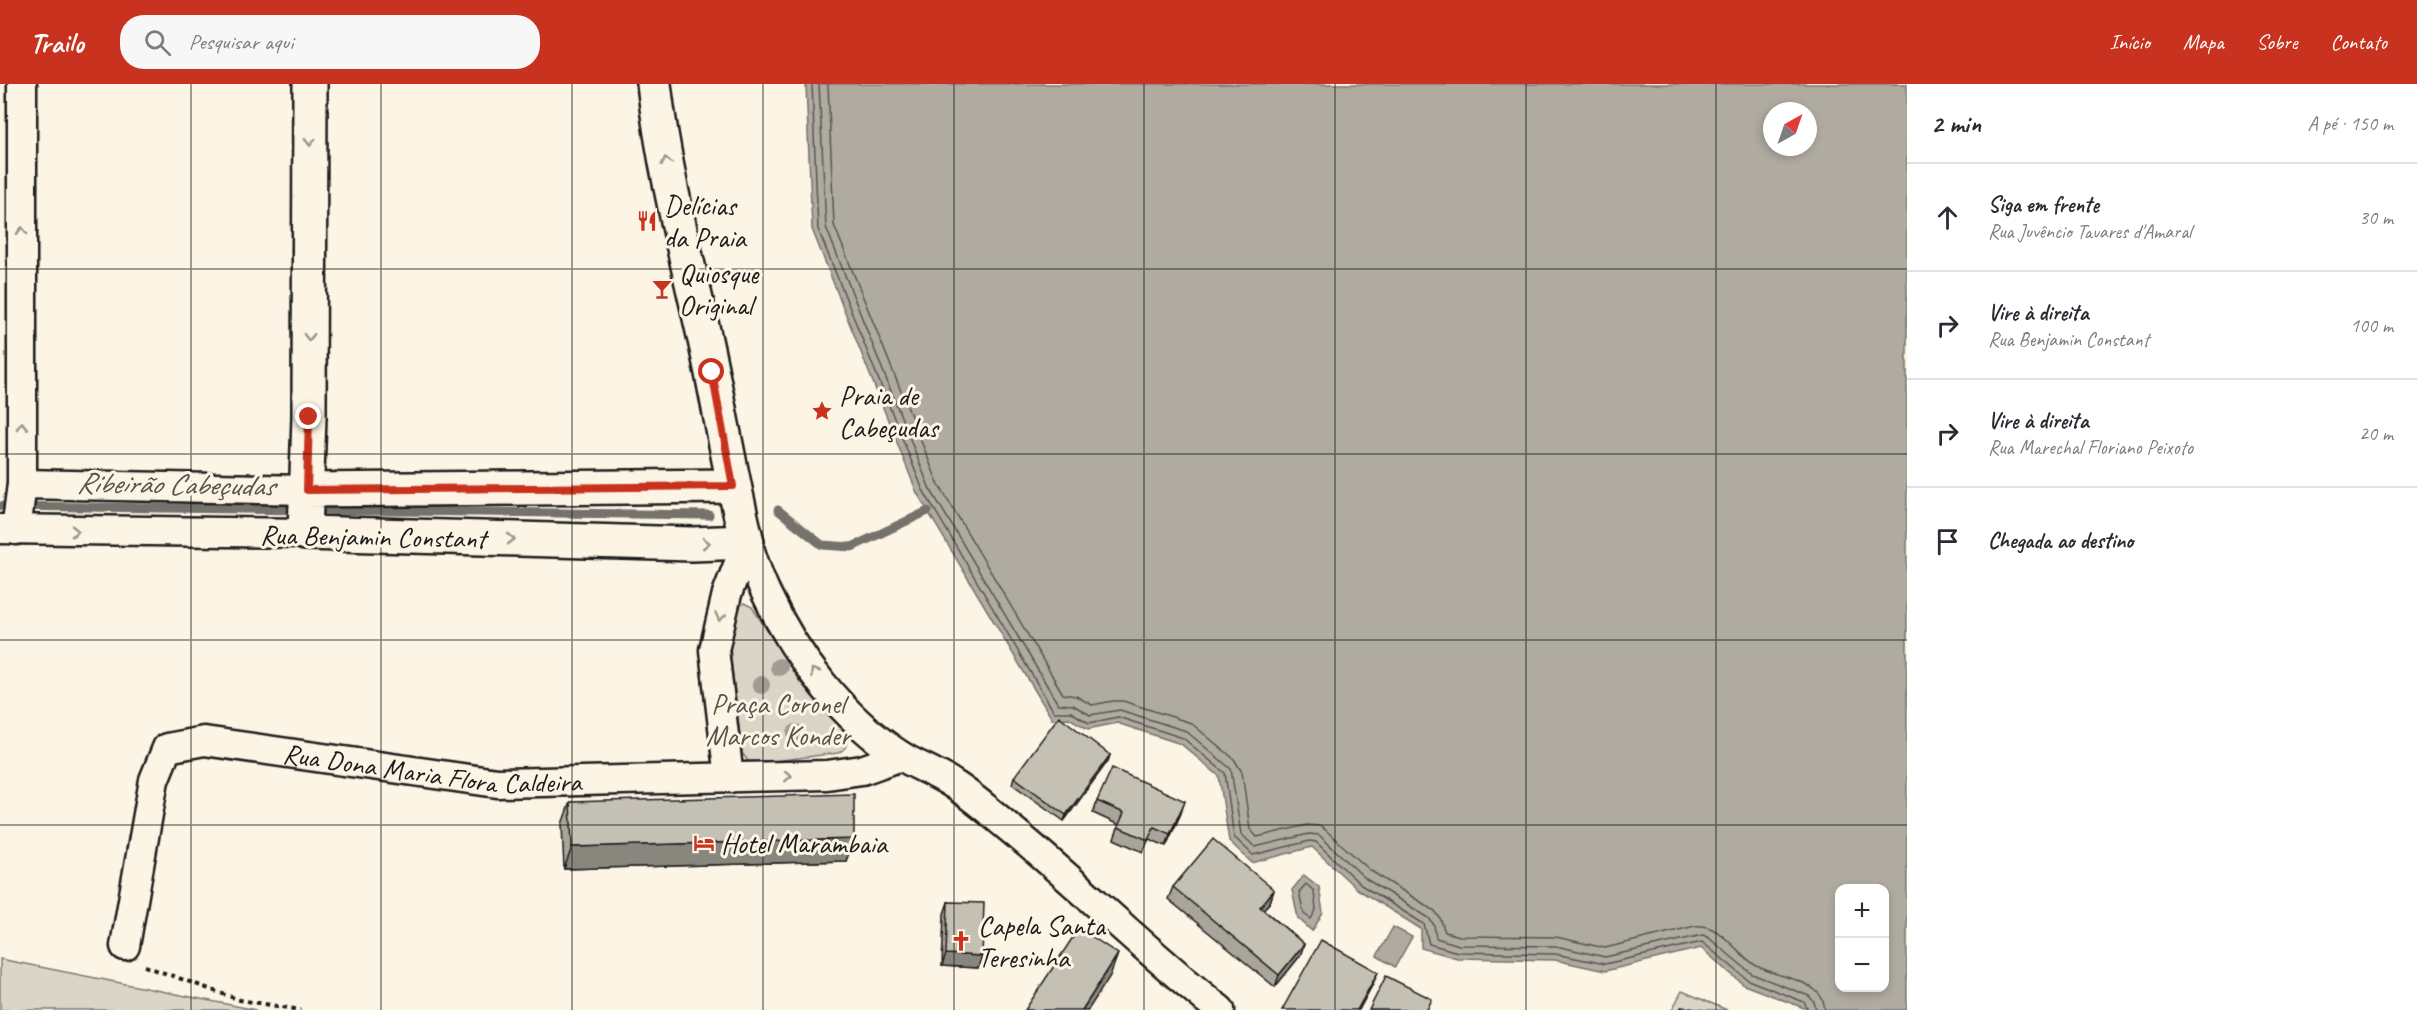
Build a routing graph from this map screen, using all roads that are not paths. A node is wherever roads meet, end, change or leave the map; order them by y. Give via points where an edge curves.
1 (22, 84) edge
2 (310, 84) edge
3 (654, 84) edge
4 (22, 484) junction
5 (733, 486) junction
6 (306, 511) junction
7 (8, 530) edge
8 (747, 542) junction
9 (901, 756) junction
10 (729, 778) junction
11 (125, 946) road end
12 (1220, 1010) edge

4 -> 1 street
2 -> 6 street
5 -> 3 street via 665,159
4 - 6 street, Rua Benjamin Constant
4 - 7 street
5 - 6 street, Rua Benjamin Constant
5 - 8 street
7 -> 6 street, Rua Benjamin Constant
6 -> 8 street, Rua Benjamin Constant via 692,544
9 -> 8 street via 864,728 826,688 778,618
8 -> 10 street via 727,594 714,650
10 -> 9 street, Rua Dona Maria Flora Caldeira via 826,775 862,770
9 - 12 street via 953,783 1059,869 1173,973
10 - 11 street, Rua Dona Maria Flora Caldeira via 497,783 204,741 167,748 154,780

